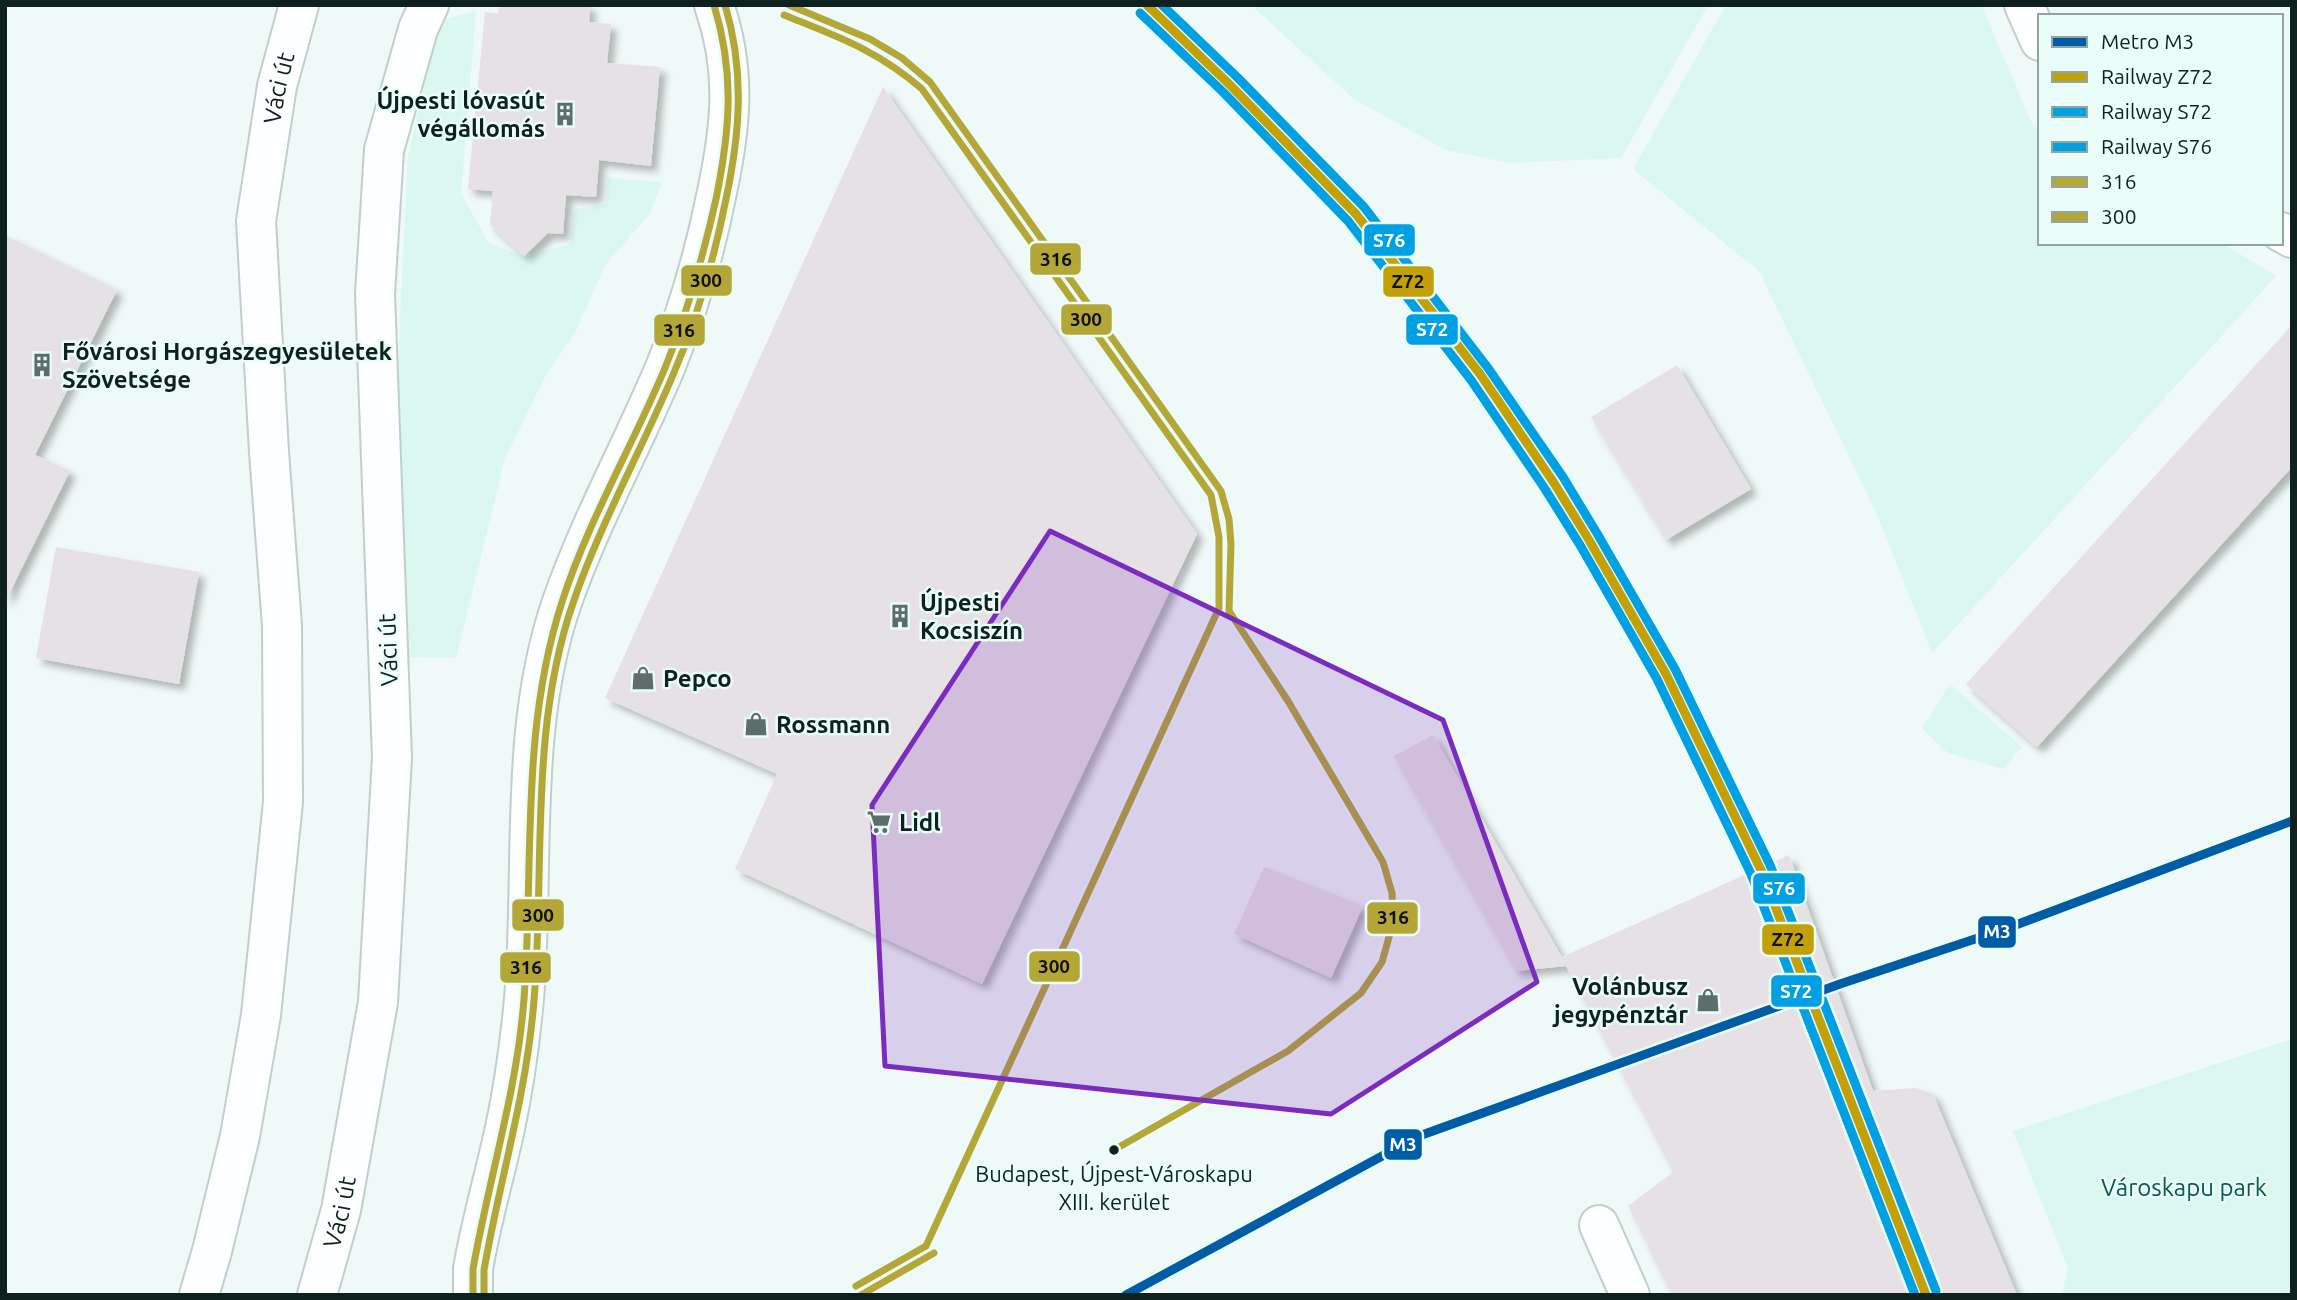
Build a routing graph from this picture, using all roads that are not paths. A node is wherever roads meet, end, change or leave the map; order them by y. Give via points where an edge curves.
1 (299, 5) edge
2 (429, 5) edge
3 (714, 5) edge
4 (2025, 5) edge
5 (2038, 36) edge
6 (1599, 1225) dead end
7 (199, 1295) edge
8 (317, 1295) edge
9 (473, 1295) edge
10 (1630, 1295) edge

1 - 7 main road, Váci út via 277,86 256,221 282,626 282,802 256,1042 240,1136
2 - 8 main road, Váci út via 384,150 375,294 392,758 378,1002 341,1210
3 - 9 main road via 730,74 730,114 712,217 684,318 561,603 548,652 533,756 527,955 519,1045 505,1128 479,1233
4 - 5 main road
6 - 10 main road

